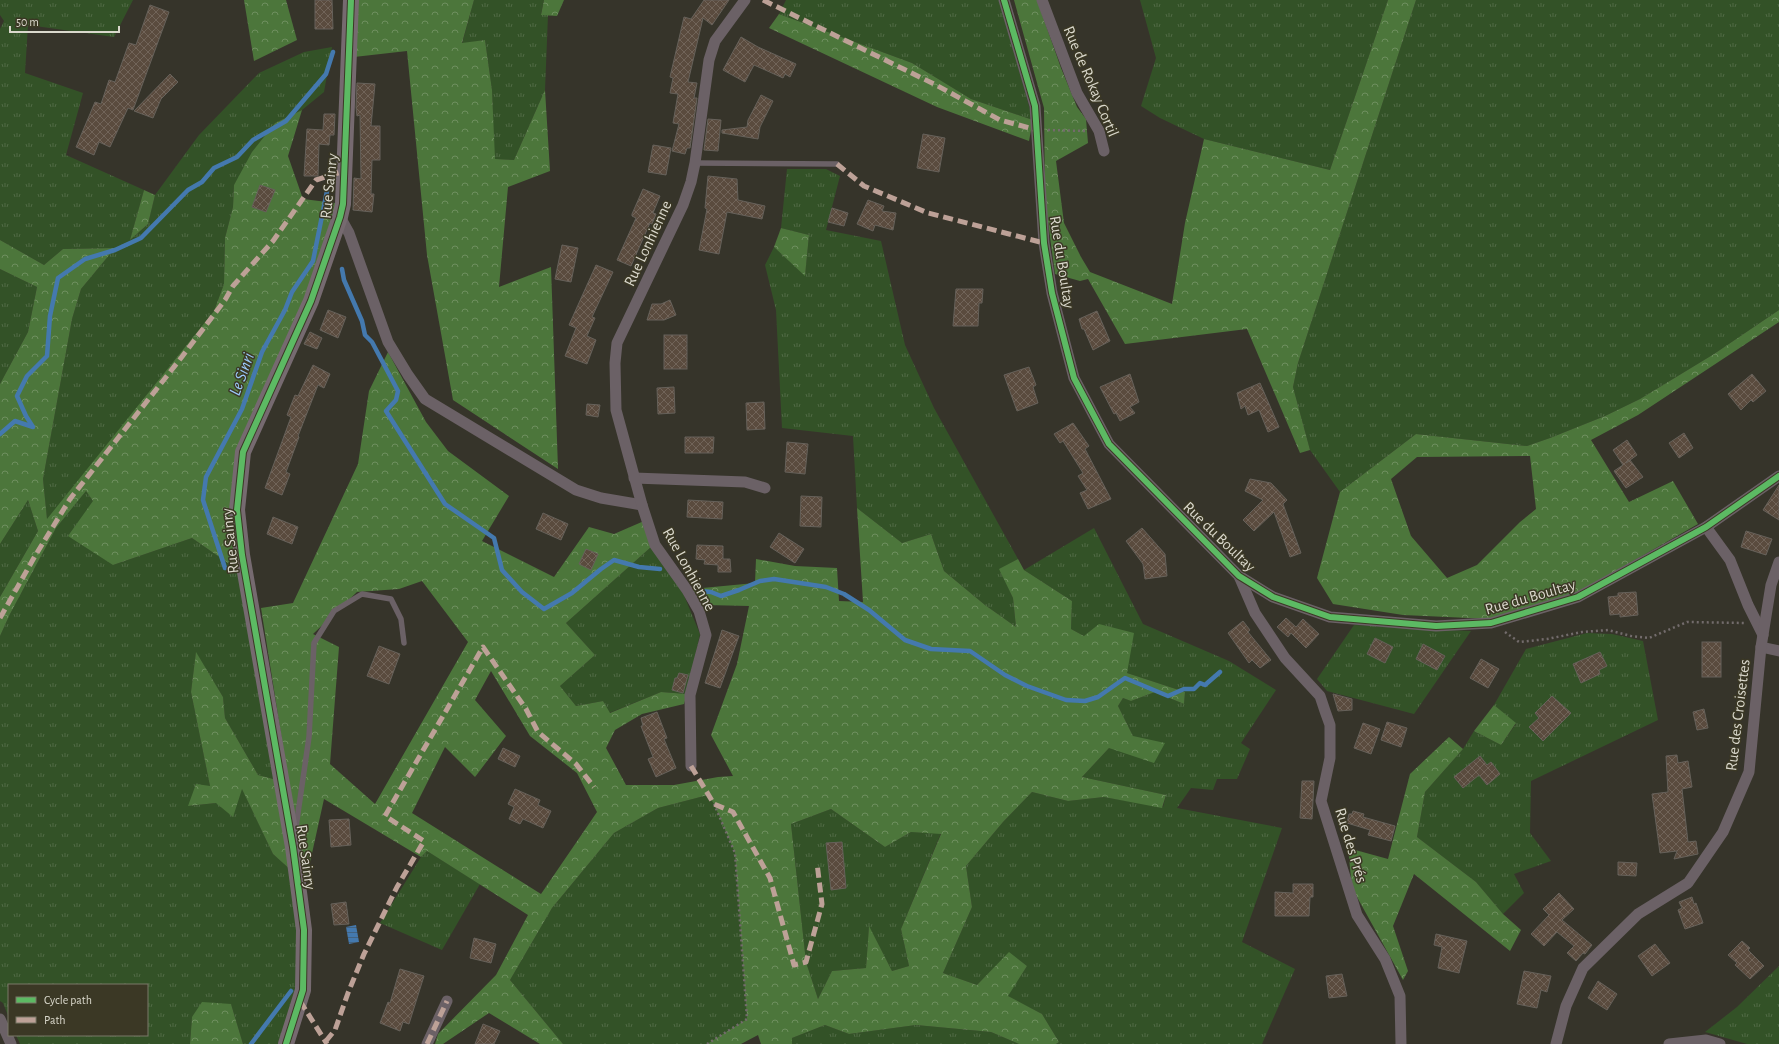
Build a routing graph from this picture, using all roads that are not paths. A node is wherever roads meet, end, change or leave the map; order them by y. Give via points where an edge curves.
1 (351, 0) edge
2 (745, 0) edge
3 (1004, 0) edge
4 (1042, 0) edge
5 (1104, 151) dead end
6 (695, 163) junction
7 (837, 164) dead end
8 (340, 217) junction
9 (1779, 476) edge
10 (634, 478) junction
11 (765, 488) dead end
12 (642, 505) junction
13 (1706, 527) junction
14 (1779, 562) edge
15 (1239, 576) junction
16 (1763, 635) junction
17 (404, 643) dead end
18 (1761, 647) junction
19 (1779, 651) edge
20 (690, 766) dead end
21 (293, 847) junction
22 (447, 1001) dead end
23 (0, 1019) edge
24 (11, 1044) edge
25 (286, 1044) edge
26 (427, 1044) edge
27 (1401, 1044) edge
28 (1556, 1044) edge
29 (1670, 1044) edge
30 (1720, 1044) edge

1 - 8 street, Rue Sainry
2 - 6 street, Rue Lonhienne via 715,41 711,54
3 - 15 street, Rue du Boultay via 1035,106 1044,243 1052,293 1074,378 1109,444
4 - 5 street, Rue de Rokay Cortil via 1077,93 1099,131
6 - 7 lane
6 - 10 street, Rue Lonhienne via 683,205 617,343 616,410
8 - 12 street via 349,233 388,342 425,399 576,490 601,498
8 - 21 street, Rue Sainry via 311,301 243,452 236,510
9 - 13 street, Rue du Boultay
10 - 11 street via 745,482
10 - 12 street, Rue Lonhienne
12 - 20 street, Rue Lonhienne via 655,545 699,611 706,635 690,695
13 - 15 street, Rue du Boultay via 1578,597 1491,623 1436,626 1330,617 1273,597
13 - 16 street via 1730,560
14 - 16 street, Rue des Croisettes via 1771,585
15 - 27 street, Rue des Prés via 1255,613 1285,658 1320,696 1324,706 1330,725 1330,758 1321,802 1357,915 1385,959 1400,996
16 - 18 street, Rue des Croisettes
17 - 21 lane via 401,619 391,599 362,594 334,611 314,644 309,737
18 - 19 street
18 - 28 street, Rue des Croisettes via 1749,772 1723,832 1688,883 1638,914 1583,968 1566,1006
21 - 25 street, Rue Sainry via 304,930 304,990
22 - 26 street
23 - 24 street
29 - 30 street via 1706,1040

